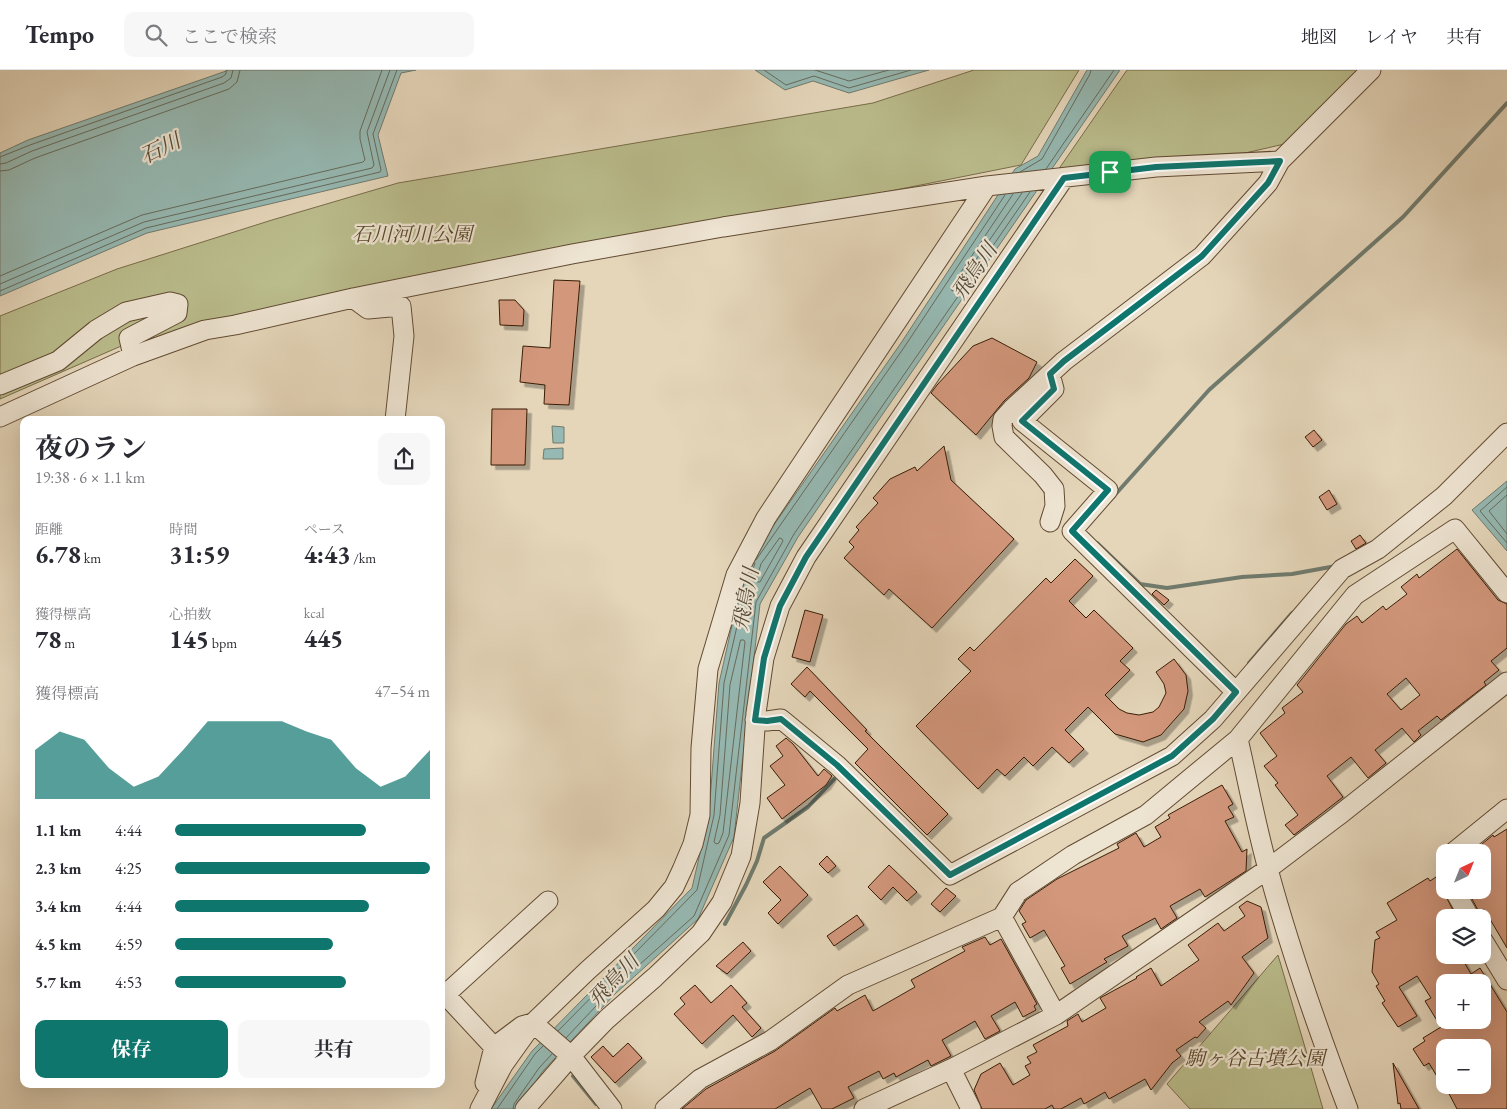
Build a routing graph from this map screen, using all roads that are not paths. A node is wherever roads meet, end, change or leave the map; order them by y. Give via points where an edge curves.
1 (1371, 70) edge
2 (1280, 161) junction
3 (1056, 179) junction
4 (995, 185) junction
5 (354, 298) junction
6 (134, 356) junction
7 (1050, 374) junction
8 (0, 385) edge
9 (395, 416) edge
10 (0, 417) edge
11 (1507, 433) edge
12 (1050, 522) dead end
13 (1507, 593) edge
14 (1507, 682) edge
15 (1232, 687) junction
16 (755, 720) junction
17 (1238, 739) junction
18 (1507, 809) edge
19 (1464, 844) edge
20 (1268, 869) junction
21 (548, 901) dead end
22 (1002, 917) junction
23 (1491, 954) edge
24 (1507, 980) edge
25 (445, 990) edge
26 (445, 994) edge
27 (1056, 1015) junction
28 (536, 1024) junction
29 (494, 1047) junction
30 (568, 1054) junction
31 (951, 1069) junction
32 (482, 1106) edge
33 (525, 1109) edge
34 (612, 1109) edge
35 (665, 1109) edge
36 (864, 1109) edge
37 (971, 1109) edge
38 (1348, 1109) edge

1 - 2 street
2 - 3 street via 1156,167
2 - 7 street via 1268,183 1202,256
3 - 4 street
3 - 16 street via 806,557 780,606 764,658
4 - 5 street via 723,227
4 - 28 street via 766,518 736,575 708,669 701,748 700,814 693,844 674,887 656,909 587,971
5 - 6 street via 205,330
5 - 9 street via 368,309 400,306 404,336
6 - 8 street via 129,338 177,312 178,304 170,302 126,312 96,330 58,361
6 - 10 street
7 - 12 street via 1012,409 1002,426 1004,437 1054,489 1055,506
7 - 15 street via 1054,389 1022,421 1108,490 1076,535
11 - 15 street via 1444,496 1378,550 1342,569
13 - 17 street via 1454,529 1355,595
14 - 20 street
15 - 16 street via 1213,719 1172,756 950,875 837,765 781,719
16 - 30 street via 750,803 741,856 722,902 701,933
17 - 20 street
17 - 22 street via 1146,815 1073,855 1018,892
18 - 19 street
20 - 27 street
20 - 38 street via 1303,985
21 - 25 street
22 - 27 street
22 - 35 street via 848,985 770,1041 700,1079
23 - 24 street
26 - 29 street
27 - 31 street
28 - 29 street via 522,1026
28 - 30 street
28 - 32 street via 503,1065
29 - 32 street via 482,1091
30 - 33 street
30 - 34 street
31 - 36 street
31 - 37 street

